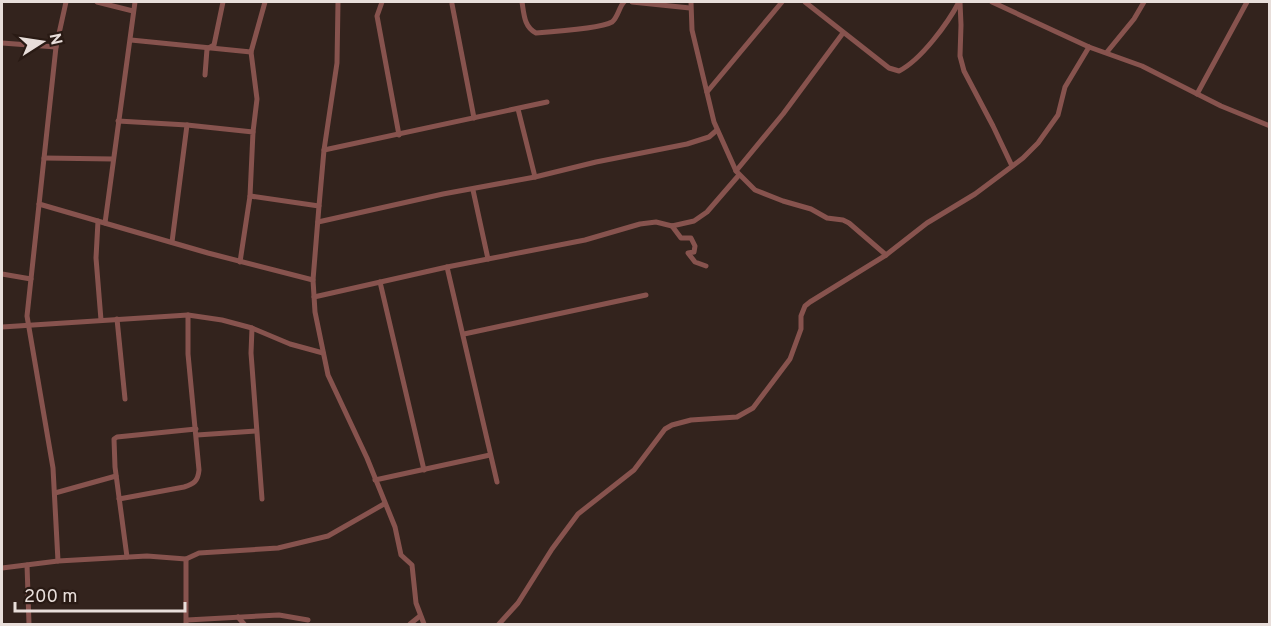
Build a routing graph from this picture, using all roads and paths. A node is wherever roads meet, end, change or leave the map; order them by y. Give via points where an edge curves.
1 (66, 2) edge
2 (97, 2) edge
3 (135, 2) edge
4 (223, 2) edge
5 (265, 2) edge
6 (338, 2) edge
7 (382, 2) edge
8 (522, 2) edge
9 (624, 2) edge
10 (632, 2) edge
11 (782, 2) edge
12 (805, 2) edge
13 (959, 2) edge
14 (992, 2) edge
15 (1144, 2) edge
16 (1247, 2) edge
17 (452, 4) dead end
18 (691, 4) edge
19 (133, 11) junction
20 (843, 33) junction
21 (131, 40) junction
22 (2, 43) edge
23 (56, 47) junction
24 (1089, 47) junction
25 (207, 49) junction
26 (251, 52) junction
27 (1107, 52) junction
28 (205, 75) dead end
29 (707, 92) junction
30 (1197, 94) junction
31 (547, 102) dead end
32 (518, 109) junction
33 (474, 118) junction
34 (118, 121) junction
35 (187, 125) junction
36 (1269, 126) edge
37 (717, 130) junction
38 (253, 132) junction
39 (399, 135) junction
40 (324, 150) junction
41 (44, 158) junction
42 (113, 159) junction
43 (1012, 166) junction
44 (738, 173) junction
45 (535, 177) junction
46 (473, 190) junction
47 (250, 196) junction
48 (39, 204) junction
49 (319, 206) junction
50 (98, 221) junction
51 (318, 222) junction
52 (105, 223) junction
53 (672, 226) junction
54 (172, 242) junction
55 (886, 255) junction
56 (488, 259) junction
57 (240, 262) junction
58 (706, 266) dead end
59 (447, 267) junction
60 (2, 274) edge
61 (31, 279) junction
62 (313, 280) junction
63 (380, 282) junction
64 (646, 295) dead end
65 (314, 297) junction
66 (188, 315) junction
67 (117, 319) junction
68 (101, 320) junction
69 (29, 325) junction
70 (2, 327) edge
71 (252, 328) junction
72 (464, 334) junction
73 (323, 353) junction
74 (125, 399) dead end
75 (256, 431) junction
76 (196, 432) junction
77 (490, 455) junction
78 (424, 470) junction
79 (116, 476) junction
80 (375, 480) junction
81 (497, 482) dead end
82 (55, 493) junction
83 (119, 499) junction
84 (262, 500) dead end
85 (384, 504) junction
86 (127, 557) junction
87 (186, 559) junction
88 (58, 561) junction
89 (27, 565) junction
90 (2, 568) edge
91 (256, 616) junction
92 (420, 616) junction
93 (238, 617) junction
94 (308, 621) dead end
95 (186, 622) edge
96 (29, 624) edge
97 (244, 624) edge
98 (255, 624) edge
99 (410, 624) edge
100 (424, 624) edge
101 (499, 624) edge

1 - 23 street
2 - 19 street
3 - 19 street
4 - 25 street via 214,45
5 - 26 street
6 - 40 street via 337,63
7 - 39 street via 377,16
8 - 9 street via 525,21 536,33 610,22
10 - 18 street
11 - 29 street
12 - 20 street
13 - 20 street via 946,25 899,71 889,68
13 - 43 street via 964,71
14 - 24 street
15 - 27 street
16 - 30 street
17 - 33 street
18 - 29 street via 692,30
19 - 21 street
20 - 44 street
21 - 25 street
21 - 34 street
22 - 23 street
23 - 41 street
24 - 27 street
24 - 43 street via 1065,87 1052,125
25 - 26 street
25 - 28 street
26 - 38 street via 257,99
27 - 30 street
29 - 37 street
30 - 36 street
31 - 32 street
32 - 33 street
32 - 45 street
33 - 39 street
34 - 35 street
34 - 42 street
35 - 38 street
35 - 54 street
37 - 44 street
37 - 45 street via 687,144
38 - 47 street
39 - 40 street
40 - 49 street
41 - 42 street
41 - 48 street
42 - 52 street
43 - 55 street
44 - 53 street via 701,217
44 - 55 street via 754,190 849,223
45 - 46 street
46 - 51 street
46 - 56 street
47 - 49 street
47 - 57 street
48 - 50 street
48 - 61 street
49 - 51 street
50 - 52 street
50 - 68 street via 96,258
51 - 62 street
52 - 54 street
53 - 56 street via 640,224 585,240
53 - 58 street via 681,238 691,238 694,252 688,253 695,262
54 - 57 street
55 - 101 street via 805,306 790,359 748,412 729,418 691,420 665,429 634,470 578,514 518,603
56 - 59 street
57 - 62 street
59 - 63 street
59 - 72 street
60 - 61 street
61 - 69 street
62 - 65 street
63 - 65 street
63 - 78 street
64 - 72 street
65 - 73 street
66 - 67 street
66 - 71 street
66 - 76 street
67 - 68 street
67 - 74 street
68 - 69 street
69 - 70 street
69 - 82 street
71 - 73 street
71 - 75 street
72 - 77 street
73 - 80 street via 328,375
75 - 76 street
75 - 84 street
76 - 79 street via 114,439
76 - 83 street via 199,470 193,484
77 - 78 street
77 - 81 street
78 - 80 street
79 - 82 street
79 - 83 street
80 - 85 street
82 - 88 street
83 - 86 street
85 - 87 street via 328,536 278,548 199,553
85 - 92 street via 395,527 401,555 412,565
86 - 87 street
86 - 88 street
87 - 95 street
88 - 89 street
89 - 90 street
89 - 96 street
91 - 93 street
91 - 94 street via 279,615
91 - 98 street
92 - 99 street
92 - 100 street
93 - 95 street
93 - 97 street

